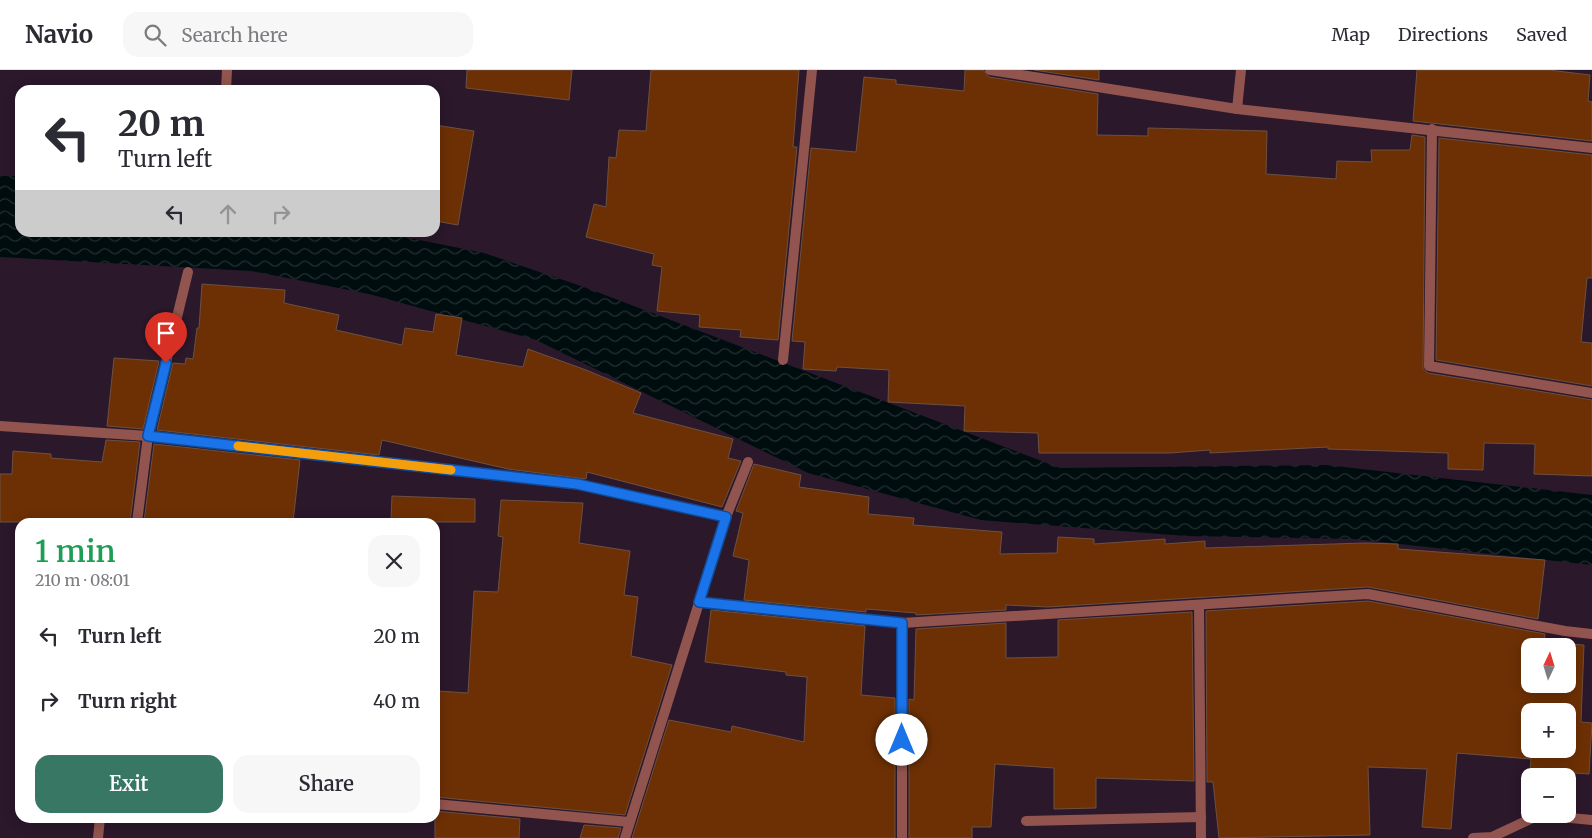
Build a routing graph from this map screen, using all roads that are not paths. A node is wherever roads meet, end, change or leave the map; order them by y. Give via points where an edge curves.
1 (227, 70) edge
2 (812, 70) edge
3 (990, 70) edge
4 (1241, 70) edge
5 (226, 85) edge
6 (1237, 109) junction
7 (1432, 129) junction
8 (1592, 148) edge
9 (188, 272) dead end
10 (783, 360) dead end
11 (1592, 393) edge
12 (0, 426) edge
13 (148, 436) junction
14 (748, 462) dead end
15 (726, 517) junction
16 (138, 518) edge
17 (699, 602) junction
18 (1199, 606) junction
19 (902, 623) junction
20 (1592, 634) edge
21 (440, 804) edge
22 (1201, 817) junction
23 (1592, 820) edge
24 (630, 822) junction
25 (1026, 822) dead end
26 (100, 823) edge
27 (98, 838) edge
28 (625, 838) edge
29 (902, 838) edge
30 (1201, 838) edge
31 (1473, 838) edge

1 - 5 street
2 - 10 street
3 - 6 street
4 - 6 street
6 - 7 street
7 - 8 street
7 - 11 street via 1430,366
9 - 13 street
12 - 13 street
13 - 15 street via 577,484
13 - 16 street
14 - 15 street
15 - 17 street
17 - 19 street
17 - 24 street
18 - 19 street
18 - 20 street via 1368,594
18 - 22 street
19 - 29 street
21 - 24 street
22 - 25 street
22 - 30 street
23 - 31 street via 1538,815 1492,837
24 - 28 street
26 - 27 street

